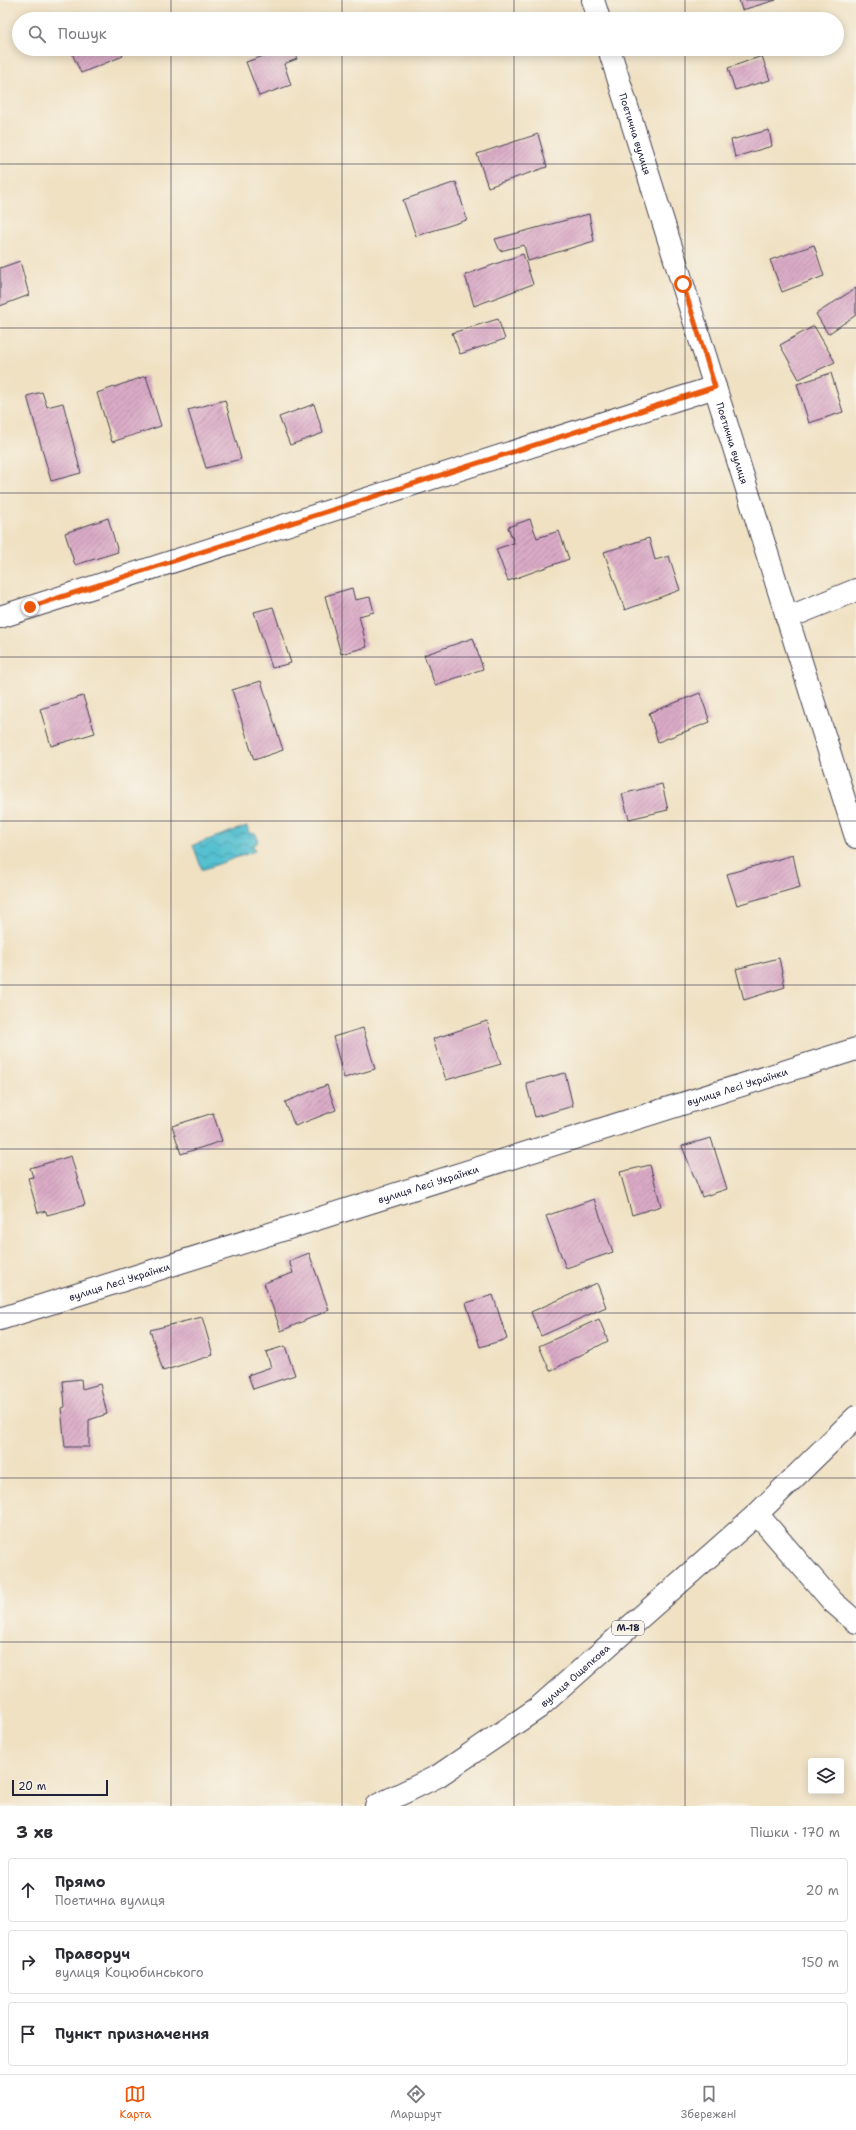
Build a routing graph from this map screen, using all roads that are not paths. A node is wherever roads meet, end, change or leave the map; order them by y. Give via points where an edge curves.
1 (594, 0) edge
2 (598, 12) edge
3 (611, 56) edge
4 (715, 387) junction
5 (856, 590) edge
6 (0, 617) edge
7 (787, 618) junction
8 (856, 837) edge
9 (856, 1049) edge
10 (0, 1319) edge
11 (856, 1418) edge
12 (757, 1514) junction
13 (856, 1622) edge
14 (376, 1806) edge

1 - 2 main road
3 - 4 main road, Поетична вулиця
4 - 6 main road
4 - 7 main road, Поетична вулиця
5 - 7 main road
7 - 8 main road, Поетична вулиця
9 - 10 main road, вулиця Лесі Українки
11 - 12 main road, вулиця Ощепкова / М-18
12 - 13 main road via 833,1602
12 - 14 main road, вулиця Ощепкова / М-18 via 538,1708 438,1776

